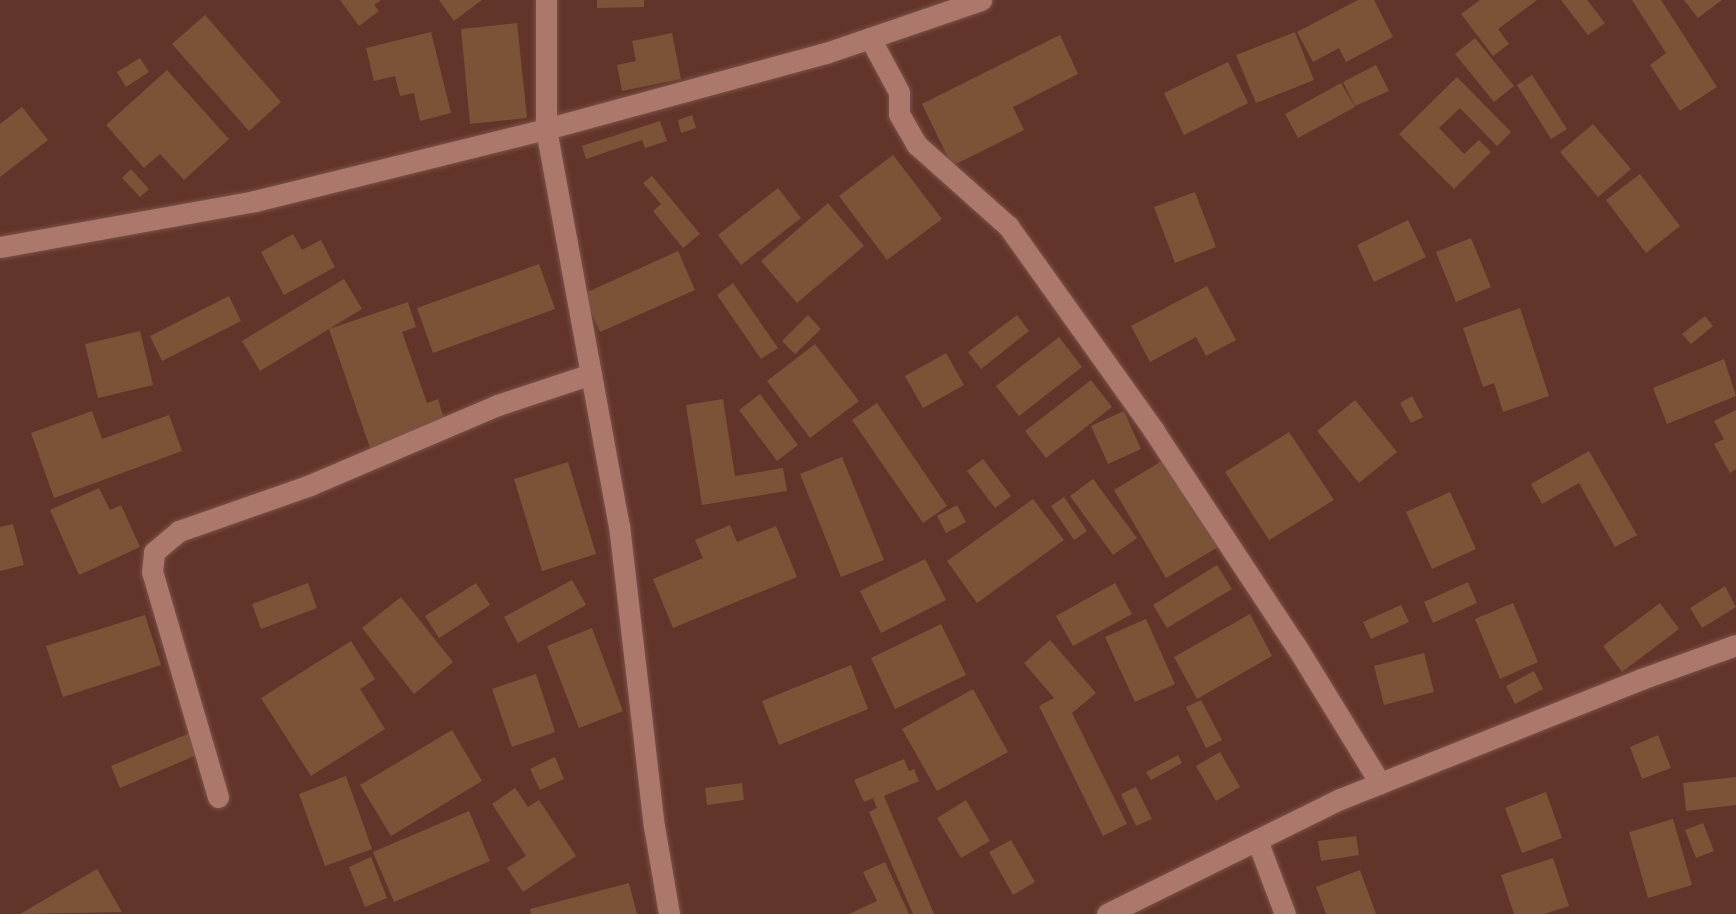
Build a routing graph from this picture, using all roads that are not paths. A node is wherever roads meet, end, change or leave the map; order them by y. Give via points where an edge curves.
1 (546, 0) edge
2 (981, 0) edge
3 (870, 38) junction
4 (546, 129) junction
5 (0, 247) edge
6 (591, 374) junction
7 (1736, 645) edge
8 (1380, 783) junction
9 (218, 797) dead end
10 (1257, 840) junction
11 (669, 914) edge
12 (1107, 914) edge
13 (1285, 914) edge

1 - 4 street
2 - 3 street
3 - 4 street
3 - 8 street via 899,92 899,114 917,145 1008,226 1161,443 1296,646
4 - 5 street via 255,201
4 - 6 street
6 - 9 street via 498,405 310,485 179,531 154,552 152,572
6 - 11 street via 619,524 653,826
7 - 8 street
8 - 10 street
10 - 12 street
10 - 13 street

